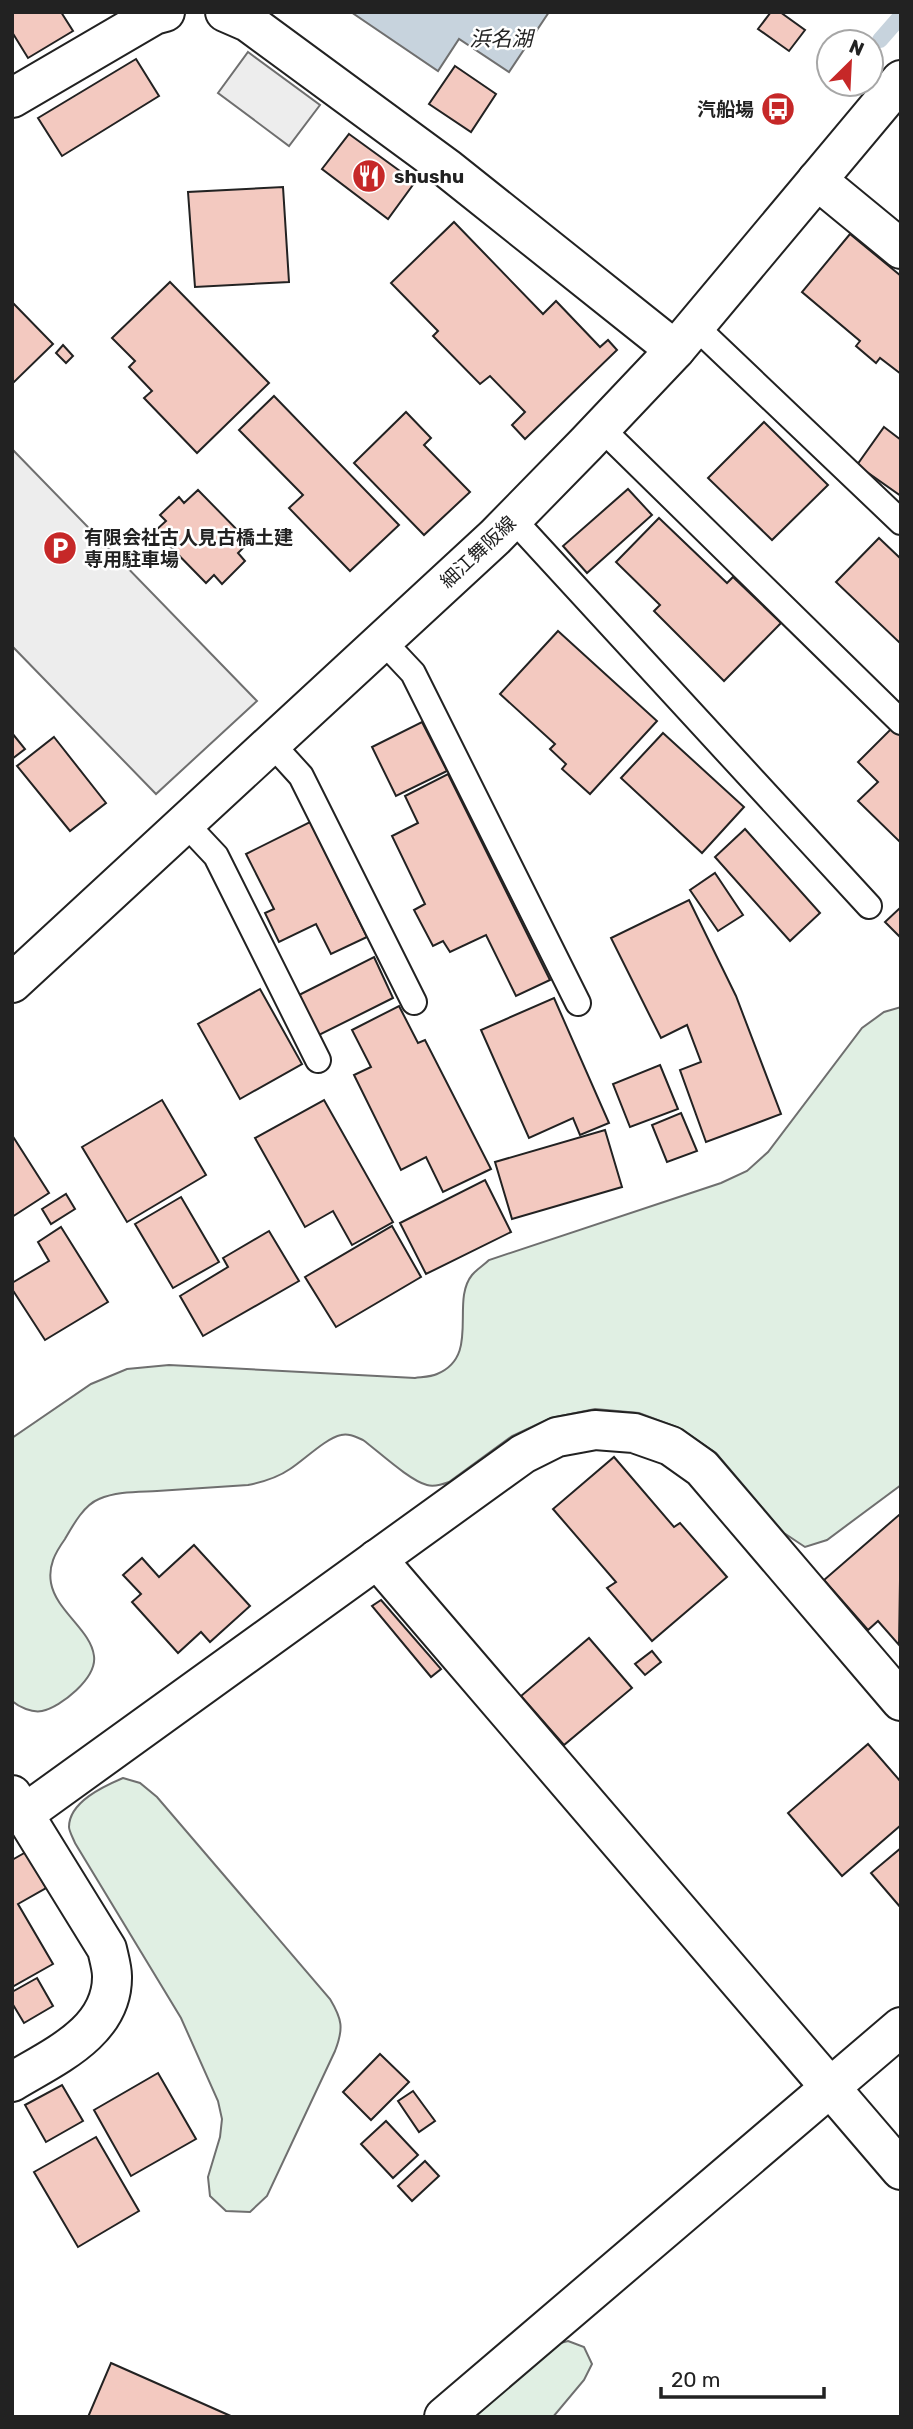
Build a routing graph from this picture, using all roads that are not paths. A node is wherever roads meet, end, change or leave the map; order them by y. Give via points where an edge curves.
1 (165, 12) edge
2 (225, 12) edge
3 (901, 80) edge
4 (12, 98) edge
5 (817, 180) junction
6 (901, 249) edge
7 (685, 338) junction
8 (601, 428) junction
9 (513, 519) junction
10 (901, 522) edge
11 (382, 640) junction
12 (901, 722) edge
13 (271, 743) junction
14 (185, 823) junction
15 (869, 906) dead end
16 (12, 983) edge
17 (414, 1002) dead end
18 (578, 1003) dead end
19 (318, 1060) dead end
20 (377, 1559) junction
21 (901, 1701) edge
22 (18, 1805) edge
23 (901, 2028) edge
24 (12, 2082) edge
25 (830, 2088) junction
26 (901, 2170) edge
27 (444, 2417) edge

1 - 4 street
2 - 7 street via 248,22
3 - 5 street, 細江舞阪線
5 - 6 street
5 - 7 street, 細江舞阪線
7 - 8 street, 細江舞阪線
7 - 10 lane
8 - 9 street, 細江舞阪線
8 - 12 lane
9 - 11 street, 細江舞阪線
9 - 15 lane
11 - 13 street, 細江舞阪線
11 - 18 lane via 413,673
13 - 14 street, 細江舞阪線
13 - 17 lane via 301,776
14 - 16 street, 細江舞阪線
14 - 19 lane via 216,856
20 - 21 street via 523,1454 557,1437 595,1430 634,1433 671,1446 702,1468
20 - 22 street
20 - 25 street
22 - 24 street via 107,1949 112,1976 107,2004 94,2028
23 - 25 street
25 - 26 street
25 - 27 street

